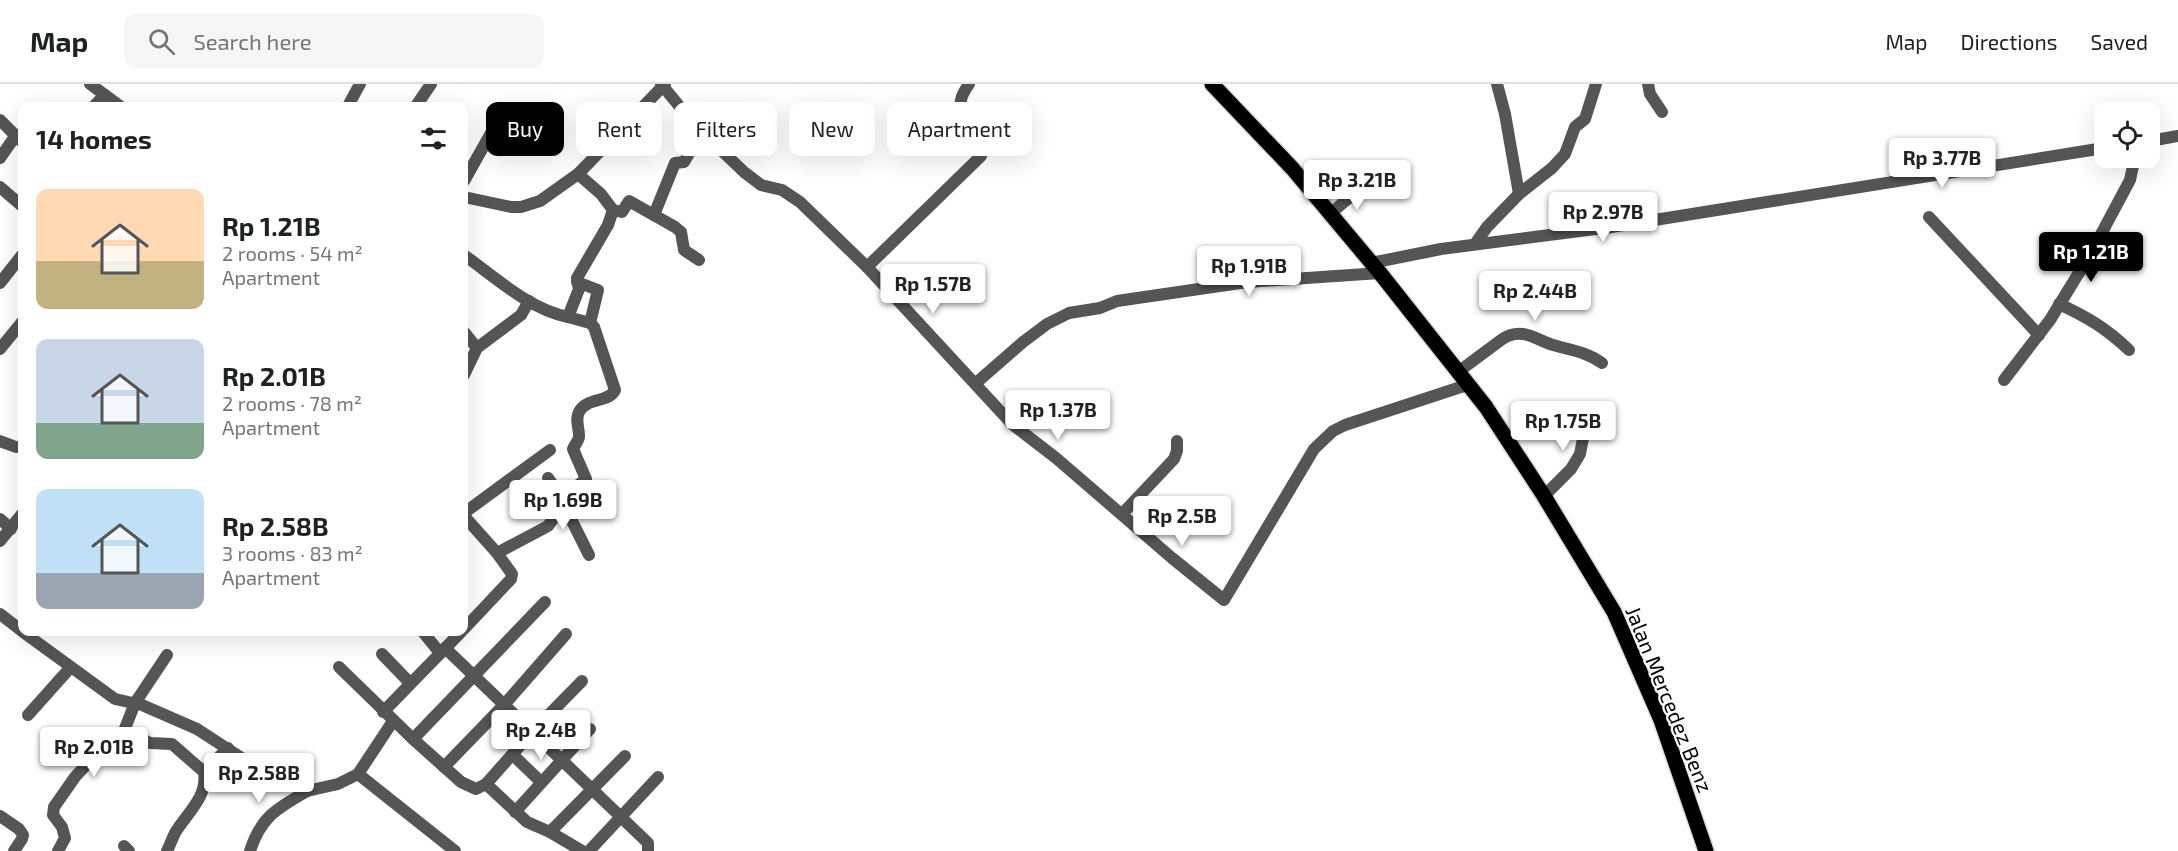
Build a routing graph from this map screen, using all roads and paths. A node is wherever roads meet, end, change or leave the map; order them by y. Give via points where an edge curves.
1 (360, 84) edge
2 (969, 84) edge
3 (1212, 84) edge
4 (1497, 84) edge
5 (1596, 84) edge
6 (1648, 84) edge
7 (663, 85) edge
8 (426, 86) edge
9 (97, 88) edge
10 (115, 102) edge
11 (350, 102) edge
12 (418, 102) edge
13 (677, 102) edge
14 (1662, 112) dead end
15 (0, 120) edge
16 (2178, 136) edge
17 (18, 138) edge
18 (18, 140) edge
19 (2160, 141) edge
20 (486, 142) edge
21 (2094, 150) edge
22 (688, 156) edge
23 (728, 156) edge
24 (0, 158) edge
25 (2133, 168) edge
26 (468, 174) edge
27 (578, 174) junction
28 (1364, 184) dead end
29 (0, 187) edge
30 (1519, 194) junction
31 (468, 198) edge
32 (18, 203) edge
33 (613, 210) junction
34 (1330, 214) junction
35 (654, 215) junction
36 (1929, 217) dead end
37 (1475, 244) junction
38 (468, 258) edge
39 (18, 260) edge
40 (699, 260) dead end
41 (867, 267) junction
42 (1376, 268) junction
43 (578, 282) junction
44 (0, 283) edge
45 (529, 301) junction
46 (2059, 304) junction
47 (568, 317) junction
48 (590, 323) junction
49 (18, 327) edge
50 (2039, 335) junction
51 (468, 337) edge
52 (477, 348) junction
53 (0, 349) edge
54 (2129, 350) dead end
55 (1602, 363) dead end
56 (468, 367) edge
57 (1458, 372) junction
58 (2004, 380) dead end
59 (976, 383) junction
60 (1467, 385) junction
61 (1593, 417) dead end
62 (0, 441) edge
63 (1177, 441) dead end
64 (16, 447) dead end
65 (550, 450) dead end
66 (549, 478) dead end
67 (1544, 496) junction
68 (561, 501) junction
69 (468, 511) edge
70 (1122, 514) junction
71 (0, 519) edge
72 (18, 519) edge
73 (468, 519) edge
74 (11, 529) junction
75 (0, 541) edge
76 (497, 553) junction
77 (589, 555) dead end
78 (545, 602) dead end
79 (1, 618) edge
80 (468, 624) edge
81 (18, 628) edge
82 (566, 634) dead end
83 (29, 636) edge
84 (427, 636) edge
85 (456, 636) edge
86 (443, 650) junction
87 (382, 654) dead end
88 (167, 655) dead end
89 (339, 667) dead end
90 (70, 668) junction
91 (474, 676) junction
92 (582, 681) dead end
93 (410, 682) junction
94 (135, 703) junction
95 (503, 706) junction
96 (383, 712) junction
97 (28, 715) dead end
98 (393, 721) junction
99 (590, 729) dead end
100 (124, 731) junction
101 (532, 732) junction
102 (413, 739) junction
103 (228, 748) junction
104 (513, 755) junction
105 (625, 756) dead end
106 (562, 761) junction
107 (444, 767) junction
108 (204, 772) junction
109 (358, 774) junction
110 (658, 777) dead end
111 (541, 782) junction
112 (486, 784) junction
113 (591, 789) junction
114 (307, 791) junction
115 (515, 812) junction
116 (0, 816) edge
117 (620, 817) junction
118 (550, 832) junction
119 (14, 851) edge
120 (58, 851) edge
121 (167, 851) edge
122 (250, 851) edge
123 (455, 851) edge
124 (582, 851) edge
125 (589, 851) edge
126 (648, 851) edge
127 (1706, 851) edge

1 - 11 street
2 - 41 street via 961,97 961,111 983,147 981,156
3 - 34 main road, Jalan Mercedez Benz
4 - 30 street
5 - 30 street via 1585,119 1575,128 1565,154
6 - 14 street
7 - 13 street
7 - 27 street
8 - 12 street
9 - 10 street
15 - 17 street
16 - 19 street
18 - 24 street
20 - 26 street
21 - 37 street via 1611,227
22 - 35 street via 684,163 675,163
23 - 41 street via 755,181 782,190 800,202
25 - 46 street via 2091,254
27 - 31 street via 540,201 521,207
27 - 33 street via 602,194
28 - 34 street
29 - 32 street
30 - 37 street
33 - 35 street via 622,212 629,201
33 - 43 street
34 - 42 main road, Jalan Mercedez Benz
35 - 40 street via 680,230 684,250
36 - 50 street
37 - 42 street
38 - 45 street
39 - 44 street
41 - 59 street
42 - 57 main road, Jalan Mercedez Benz
42 - 59 street via 1116,301 1069,313 1035,332
43 - 47 street
43 - 48 street via 598,290
45 - 47 street
45 - 52 street via 520,315
46 - 50 street
46 - 54 street via 2091,319
47 - 48 street
48 - 68 street via 596,329 615,392 587,404 579,412 579,436 573,449 586,479
49 - 53 street
50 - 58 street
51 - 52 street
52 - 56 street
55 - 57 street via 1587,354 1516,334 1508,335
57 - 60 main road, Jalan Mercedez Benz
59 - 70 street via 1012,424
60 - 67 main road, Jalan Mercedez Benz
60 - 70 street via 1345,425 1323,440 1224,600
61 - 67 street via 1578,458
62 - 64 street
63 - 70 street via 1174,459
65 - 69 street
66 - 68 street
67 - 127 main road, Jalan Mercedez Benz via 1614,612 1661,720
68 - 76 street via 548,526
68 - 77 street
71 - 74 street
72 - 74 street
73 - 76 street
74 - 75 street
76 - 80 street via 512,576
78 - 91 street
79 - 81 street
82 - 95 street
83 - 90 street
84 - 86 street
85 - 86 street
86 - 91 street
86 - 93 street
87 - 93 street
88 - 94 street
89 - 96 street
90 - 94 street via 115,699
90 - 97 street
91 - 95 street
91 - 102 street
92 - 101 street
93 - 96 street
94 - 100 street
94 - 103 street via 184,723
95 - 101 street
95 - 107 street
96 - 98 street
98 - 102 street
98 - 109 street
99 - 106 street
100 - 108 street via 150,743 172,744
100 - 120 street via 82,769 54,807 53,815 65,838
101 - 104 street
101 - 106 street
102 - 107 street
103 - 108 street
103 - 114 street via 254,766 290,769
104 - 111 street
104 - 112 street
105 - 113 street
106 - 111 street
106 - 113 street
107 - 112 street via 473,789
108 - 121 street via 201,794
109 - 114 street via 338,784
109 - 123 street
110 - 117 street
111 - 115 street
112 - 115 street
113 - 117 street
113 - 118 street
114 - 122 street via 267,817
115 - 118 street via 526,822
116 - 119 street via 23,835
117 - 125 street
117 - 126 street via 648,843
118 - 124 street

